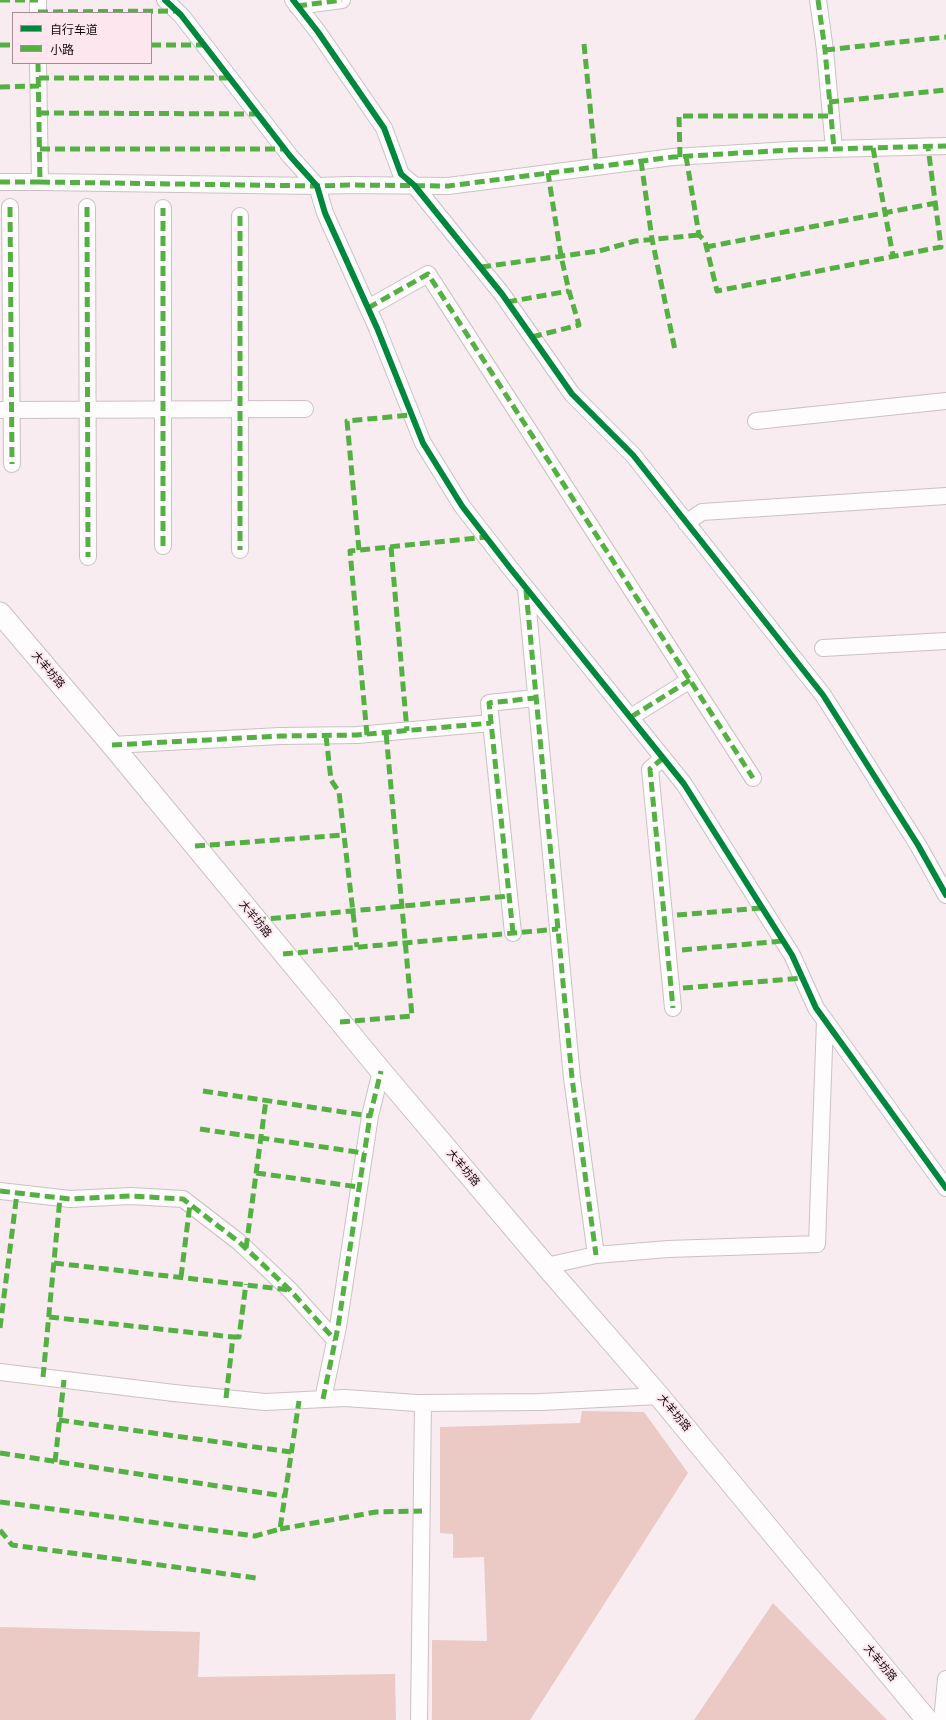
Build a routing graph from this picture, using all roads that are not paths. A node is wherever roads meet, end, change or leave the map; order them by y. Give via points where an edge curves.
1 (38, 0) edge
2 (165, 0) edge
3 (342, 0) edge
4 (818, 0) edge
5 (295, 3) edge
6 (38, 12) edge
7 (38, 64) edge
8 (946, 146) edge
9 (834, 149) junction
10 (0, 182) edge
11 (40, 182) junction
12 (414, 185) junction
13 (316, 186) junction
14 (10, 207) dead end
15 (88, 207) dead end
16 (163, 208) dead end
17 (240, 216) dead end
18 (368, 308) junction
19 (946, 401) edge
20 (163, 409) junction
21 (240, 409) junction
22 (305, 409) dead end
23 (6, 410) edge
24 (88, 410) junction
25 (756, 421) dead end
26 (12, 464) dead end
27 (946, 496) edge
28 (686, 523) junction
29 (163, 546) dead end
30 (240, 550) dead end
31 (88, 557) dead end
32 (526, 588) junction
33 (0, 614) edge
34 (946, 641) edge
35 (823, 648) dead end
36 (690, 680) junction
37 (535, 698) junction
38 (631, 717) junction
39 (491, 723) junction
40 (112, 745) junction
41 (663, 758) junction
42 (753, 778) dead end
43 (946, 895) edge
44 (513, 933) dead end
45 (673, 1008) dead end
46 (825, 1020) junction
47 (381, 1071) junction
48 (946, 1188) edge
49 (0, 1192) edge
50 (596, 1255) junction
51 (546, 1266) junction
52 (335, 1340) junction
53 (0, 1372) edge
54 (659, 1396) junction
55 (323, 1399) junction
56 (423, 1403) junction
57 (946, 1679) edge
58 (419, 1720) edge
59 (927, 1720) edge
60 (942, 1720) edge

1 - 6 street
2 - 13 street via 181,15
3 - 5 street
4 - 9 street
5 - 12 street via 384,128 401,174
7 - 11 street
8 - 9 street
9 - 12 street via 673,157 448,186
10 - 11 street
11 - 13 street
12 - 13 street
12 - 28 street via 502,294 572,394 633,455
13 - 18 street via 325,213
14 - 23 street
15 - 24 street
16 - 20 street
17 - 21 street
18 - 32 street via 423,443 462,506
18 - 36 street via 428,274
19 - 25 street
20 - 21 street
20 - 24 street
20 - 29 street
21 - 22 street
21 - 30 street
23 - 24 street
23 - 26 street
24 - 31 street
27 - 28 street via 702,512
28 - 43 street via 823,695 918,845
32 - 37 street
32 - 38 street
33 - 40 main road, 大羊坊路
34 - 35 street
36 - 38 street
36 - 42 street
37 - 39 street via 489,703
37 - 50 street via 572,1078
38 - 41 street
39 - 40 street via 357,735 280,736
39 - 44 street
40 - 47 main road, 大羊坊路
41 - 45 street via 650,769
41 - 46 street via 684,784 792,955 816,1008
46 - 48 street
46 - 50 street via 817,1244 668,1249
47 - 51 main road, 大羊坊路
47 - 52 street via 370,1116
49 - 52 street via 70,1199 131,1196 183,1199 242,1245 290,1290
50 - 51 street
51 - 54 main road, 大羊坊路
52 - 55 street
53 - 55 street via 265,1402
54 - 56 street via 541,1402
54 - 59 main road, 大羊坊路
55 - 56 street
56 - 58 street
57 - 60 street

